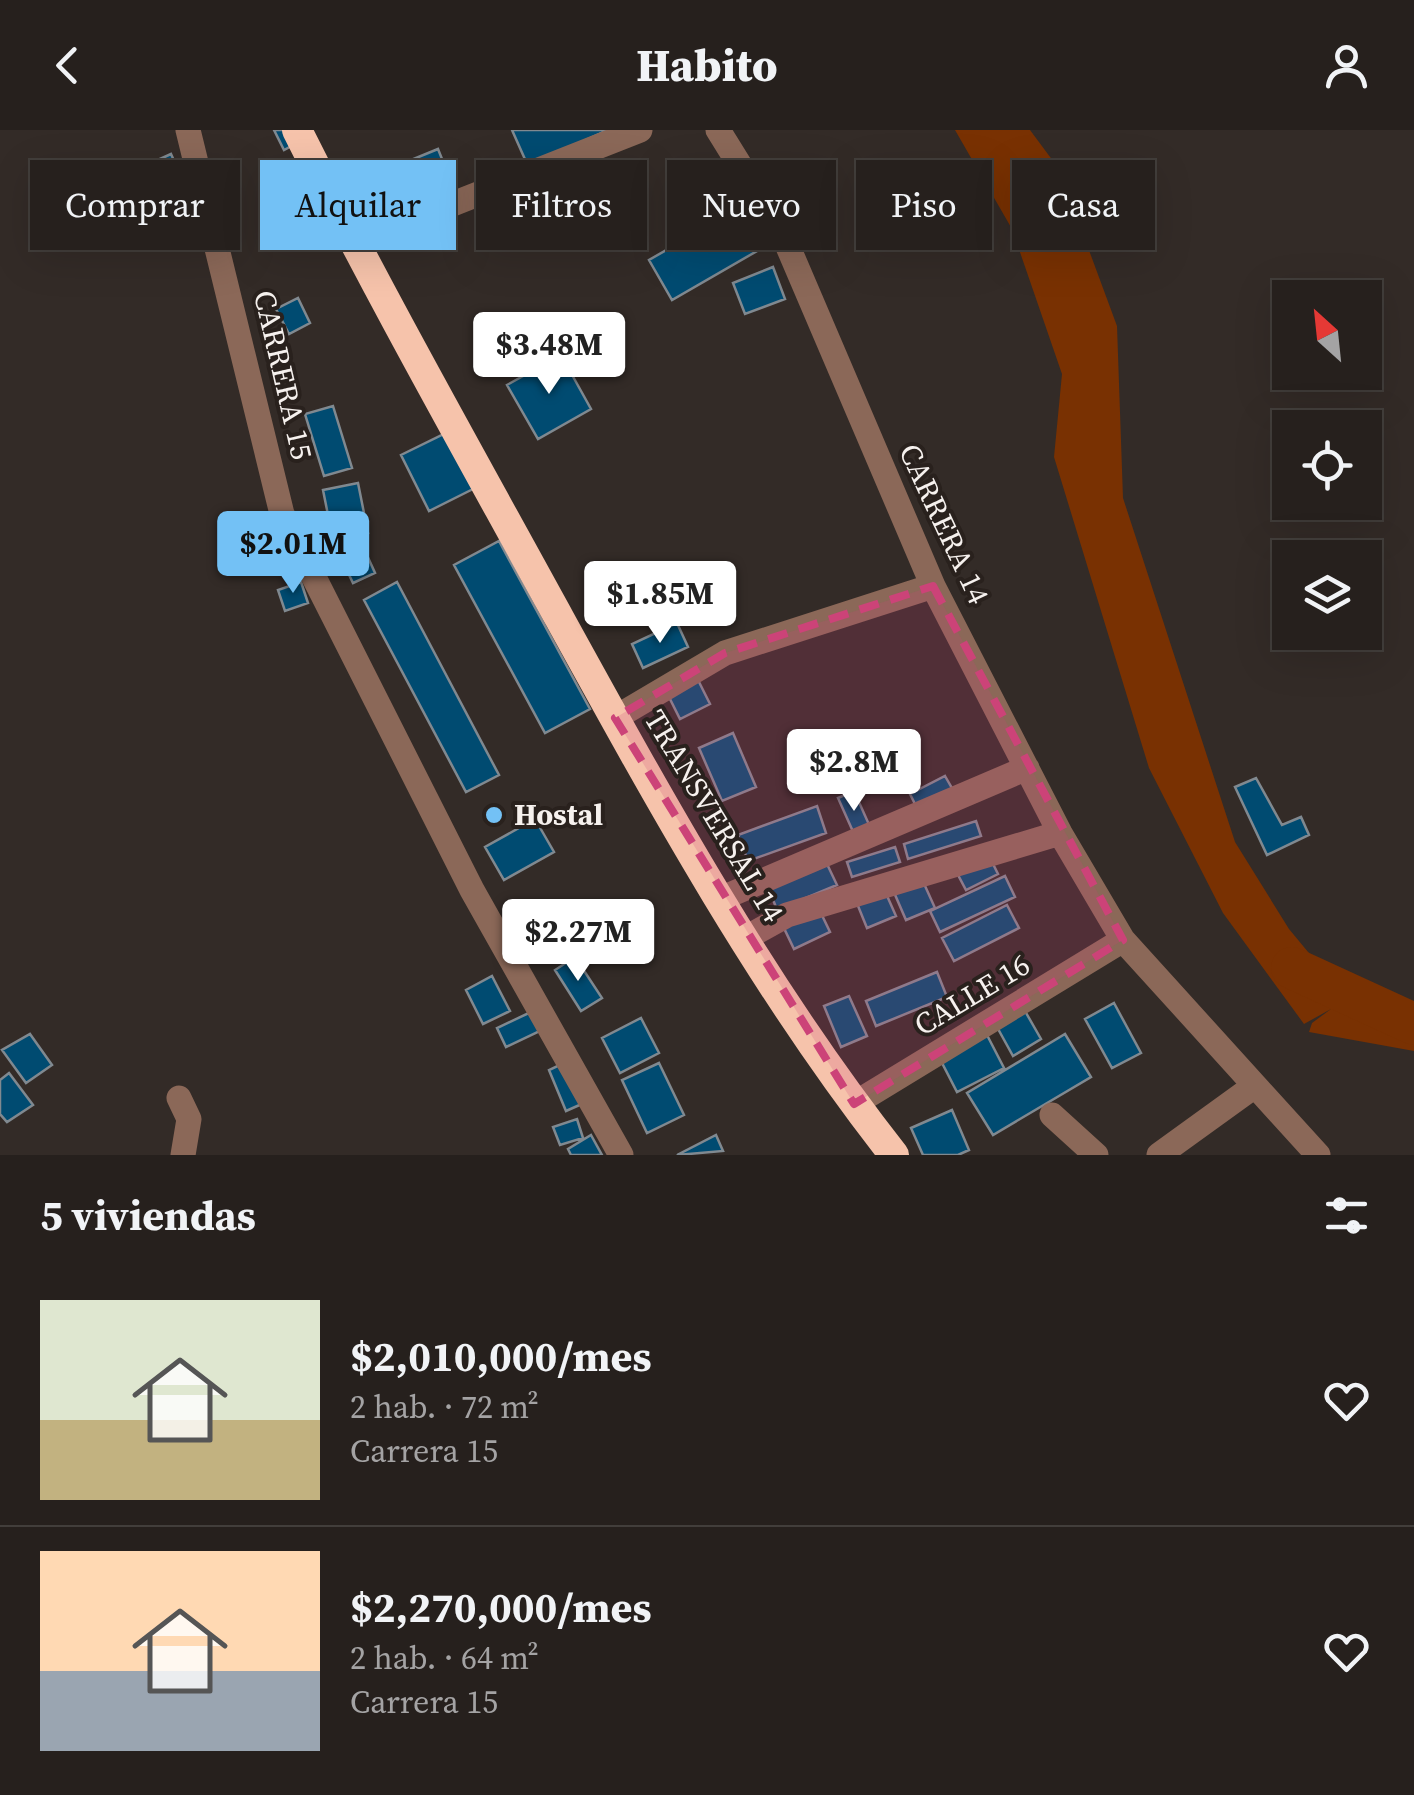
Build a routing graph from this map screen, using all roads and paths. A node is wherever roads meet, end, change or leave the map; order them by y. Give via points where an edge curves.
1 (188, 130) edge
2 (297, 130) edge
3 (640, 130) edge
4 (718, 130) edge
5 (312, 160) edge
6 (456, 203) edge
7 (358, 250) edge
8 (932, 586) junction
9 (615, 718) junction
10 (1027, 768) junction
11 (1060, 833) junction
12 (720, 899) junction
13 (746, 938) junction
14 (1123, 940) junction
15 (1254, 1088) junction
16 (179, 1098) dead end
17 (854, 1104) junction
18 (1052, 1116) dead end
19 (183, 1155) edge
20 (621, 1155) edge
21 (894, 1155) edge
22 (1096, 1155) edge
23 (1159, 1155) edge
24 (1318, 1155) edge

1 - 20 street, CARRERA 15 via 282,514 472,890
2 - 5 highway, TRANSVERSAL 14
3 - 6 street
4 - 8 street, CARRERA 14 via 783,235
7 - 9 highway, TRANSVERSAL 14
8 - 9 street via 725,654
8 - 10 street, CARRERA 14
9 - 12 highway, TRANSVERSAL 14
10 - 11 street, CARRERA 14
10 - 12 street
11 - 13 street via 787,915
11 - 14 street, CARRERA 14
12 - 13 highway, TRANSVERSAL 14
13 - 17 highway, TRANSVERSAL 14
14 - 15 street, CARRERA 14
14 - 17 street, CALLE 16
15 - 23 street
15 - 24 street, CARRERA 14
16 - 19 street via 189,1120
17 - 21 highway, TRANSVERSAL 14
18 - 22 street

